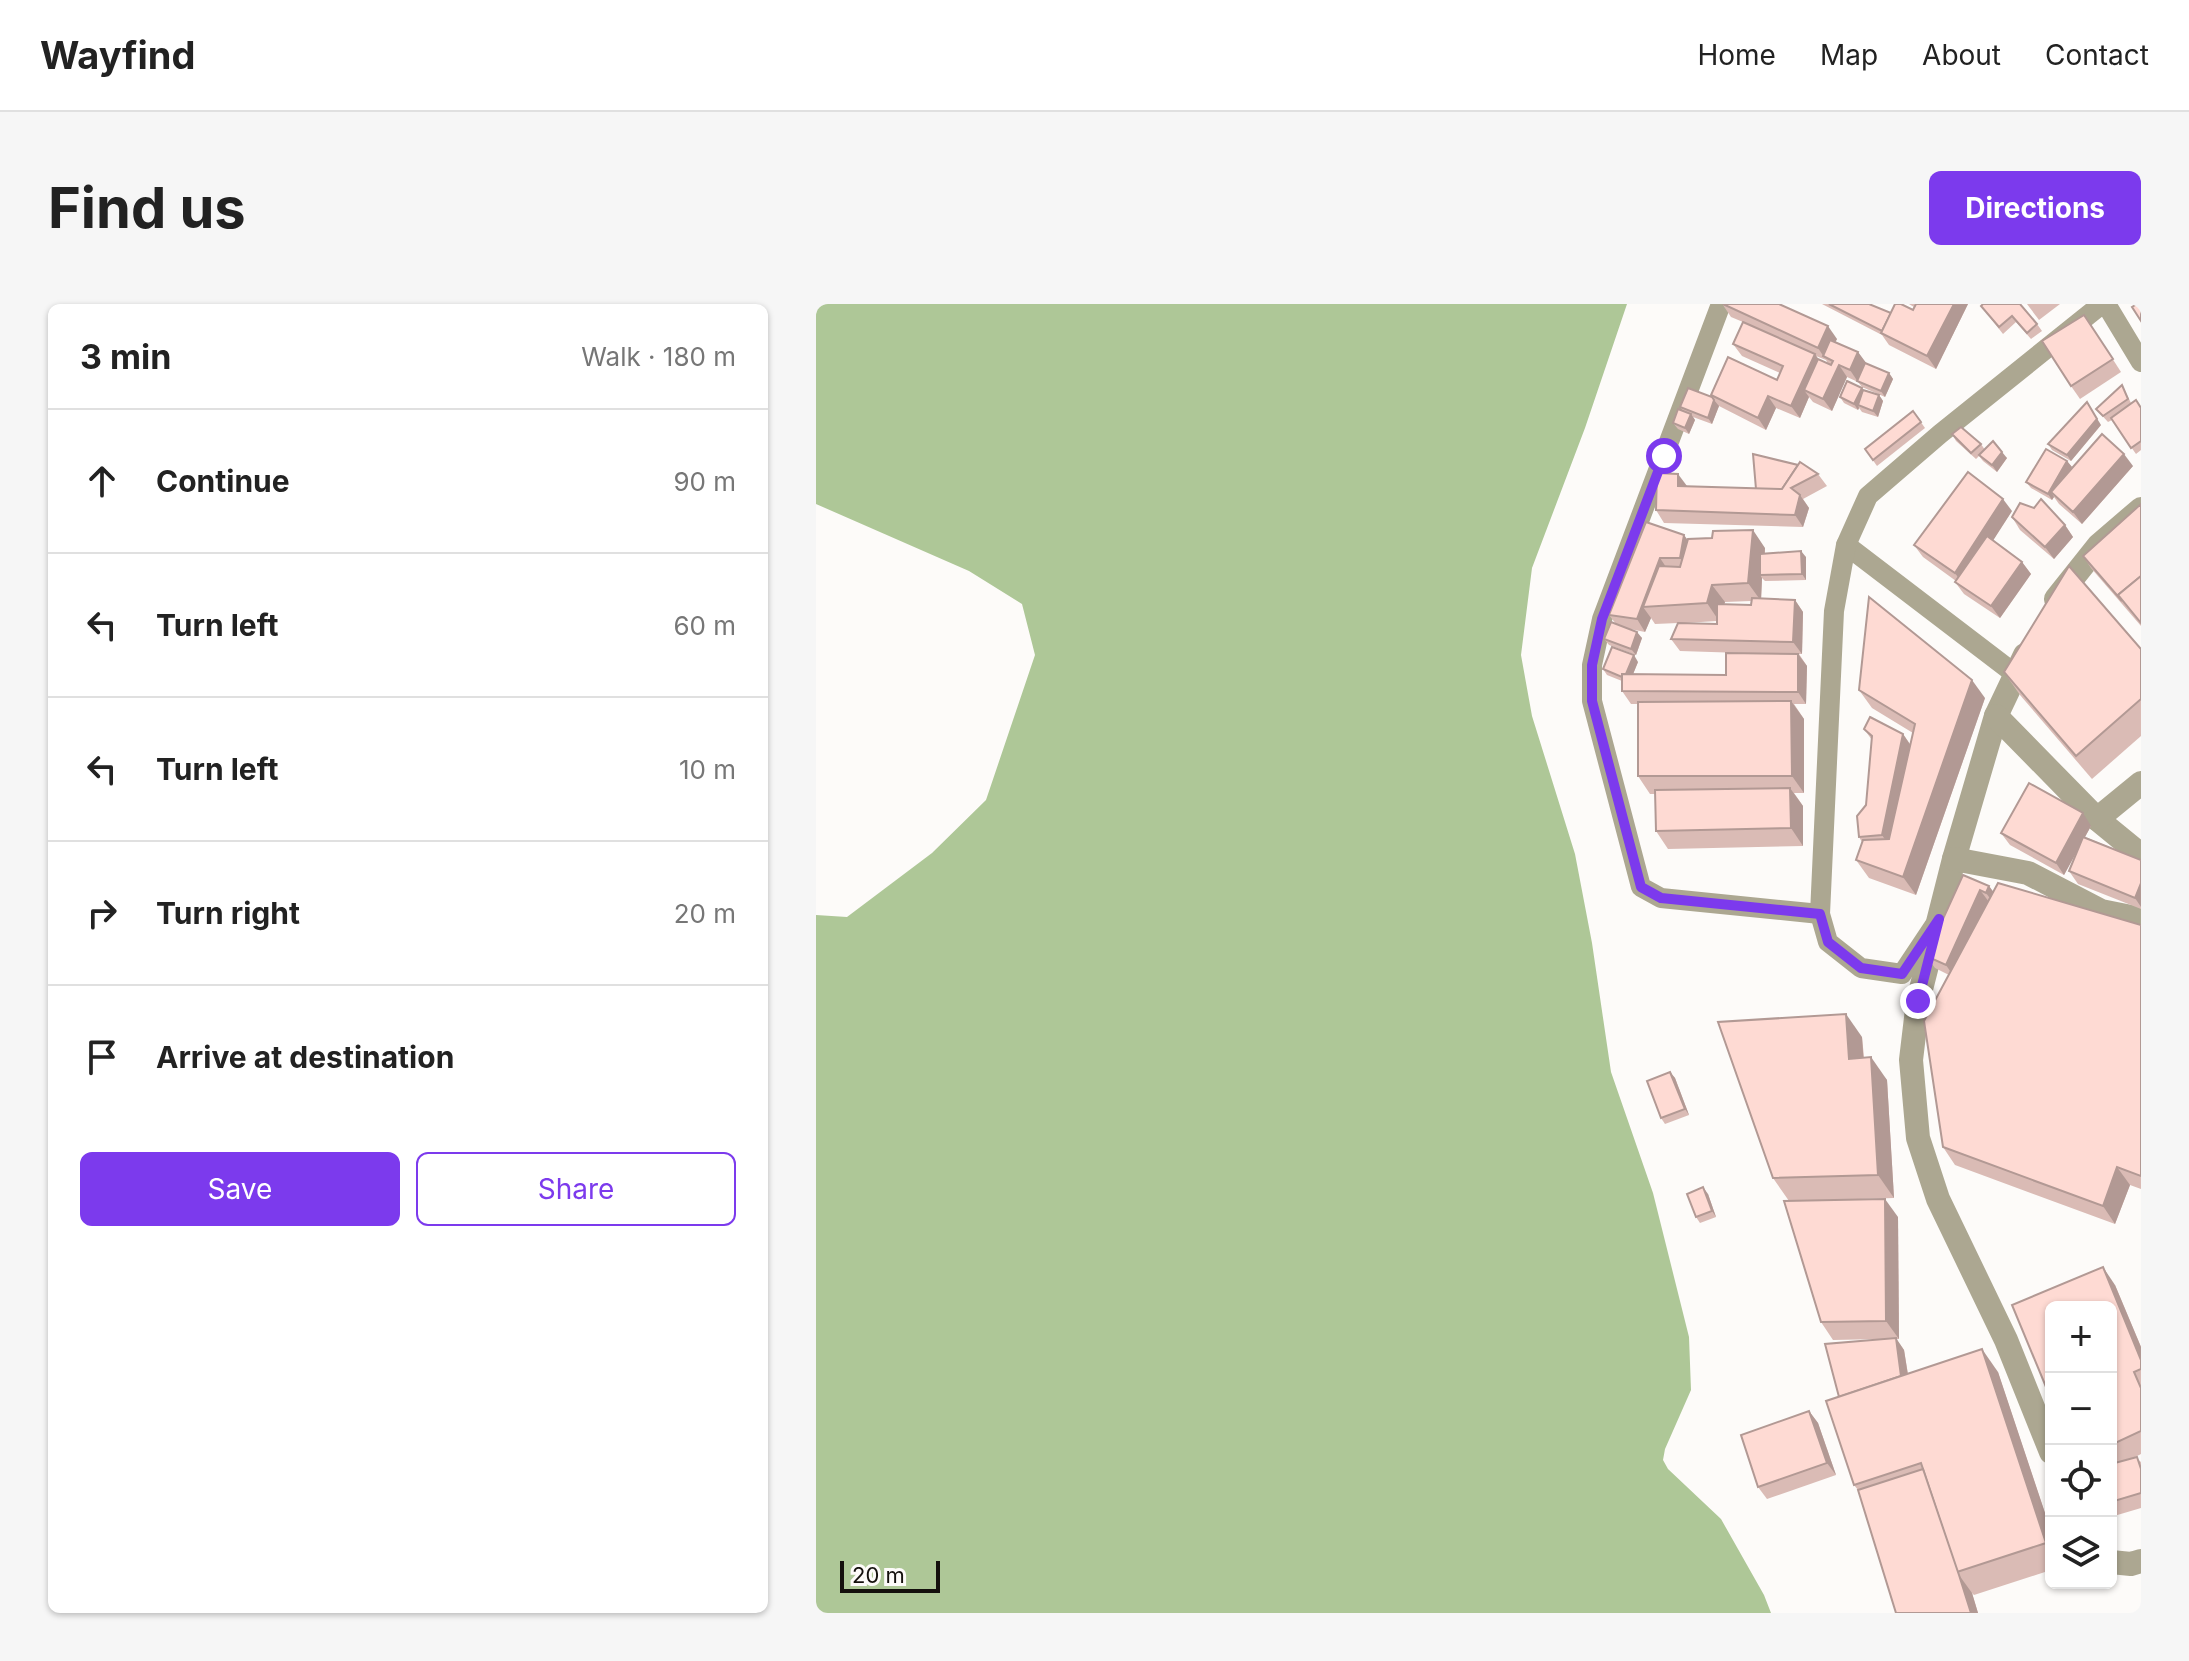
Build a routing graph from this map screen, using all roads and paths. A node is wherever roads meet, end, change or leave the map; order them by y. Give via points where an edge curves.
1 (1721, 304) edge
2 (2104, 304) edge
3 (2141, 362) edge
4 (2141, 509) edge
5 (1846, 545) junction
6 (2047, 614) edge
7 (2034, 638) edge
8 (2015, 674) junction
9 (1996, 716) junction
10 (2141, 783) edge
11 (2097, 819) junction
12 (2141, 855) edge
13 (1954, 859) junction
14 (1820, 914) junction
15 (1939, 919) junction
16 (2141, 919) edge
17 (2048, 1445) edge
18 (2141, 1561) edge
19 (2117, 1563) edge

1 - 14 lane via 1602,619 1592,665 1592,701 1639,879 1648,893
2 - 3 lane
2 - 5 lane via 1868,496
4 - 6 street via 2099,545
5 - 8 lane
5 - 14 lane via 1834,611
7 - 8 street
8 - 9 street
9 - 11 street
9 - 13 street
10 - 11 street
11 - 12 street
13 - 15 street
13 - 16 street via 2028,873 2101,911
14 - 15 lane via 1828,942 1861,968 1902,974
15 - 17 street via 1918,1001 1911,1060 1918,1138 1938,1199 2006,1340
18 - 19 street

